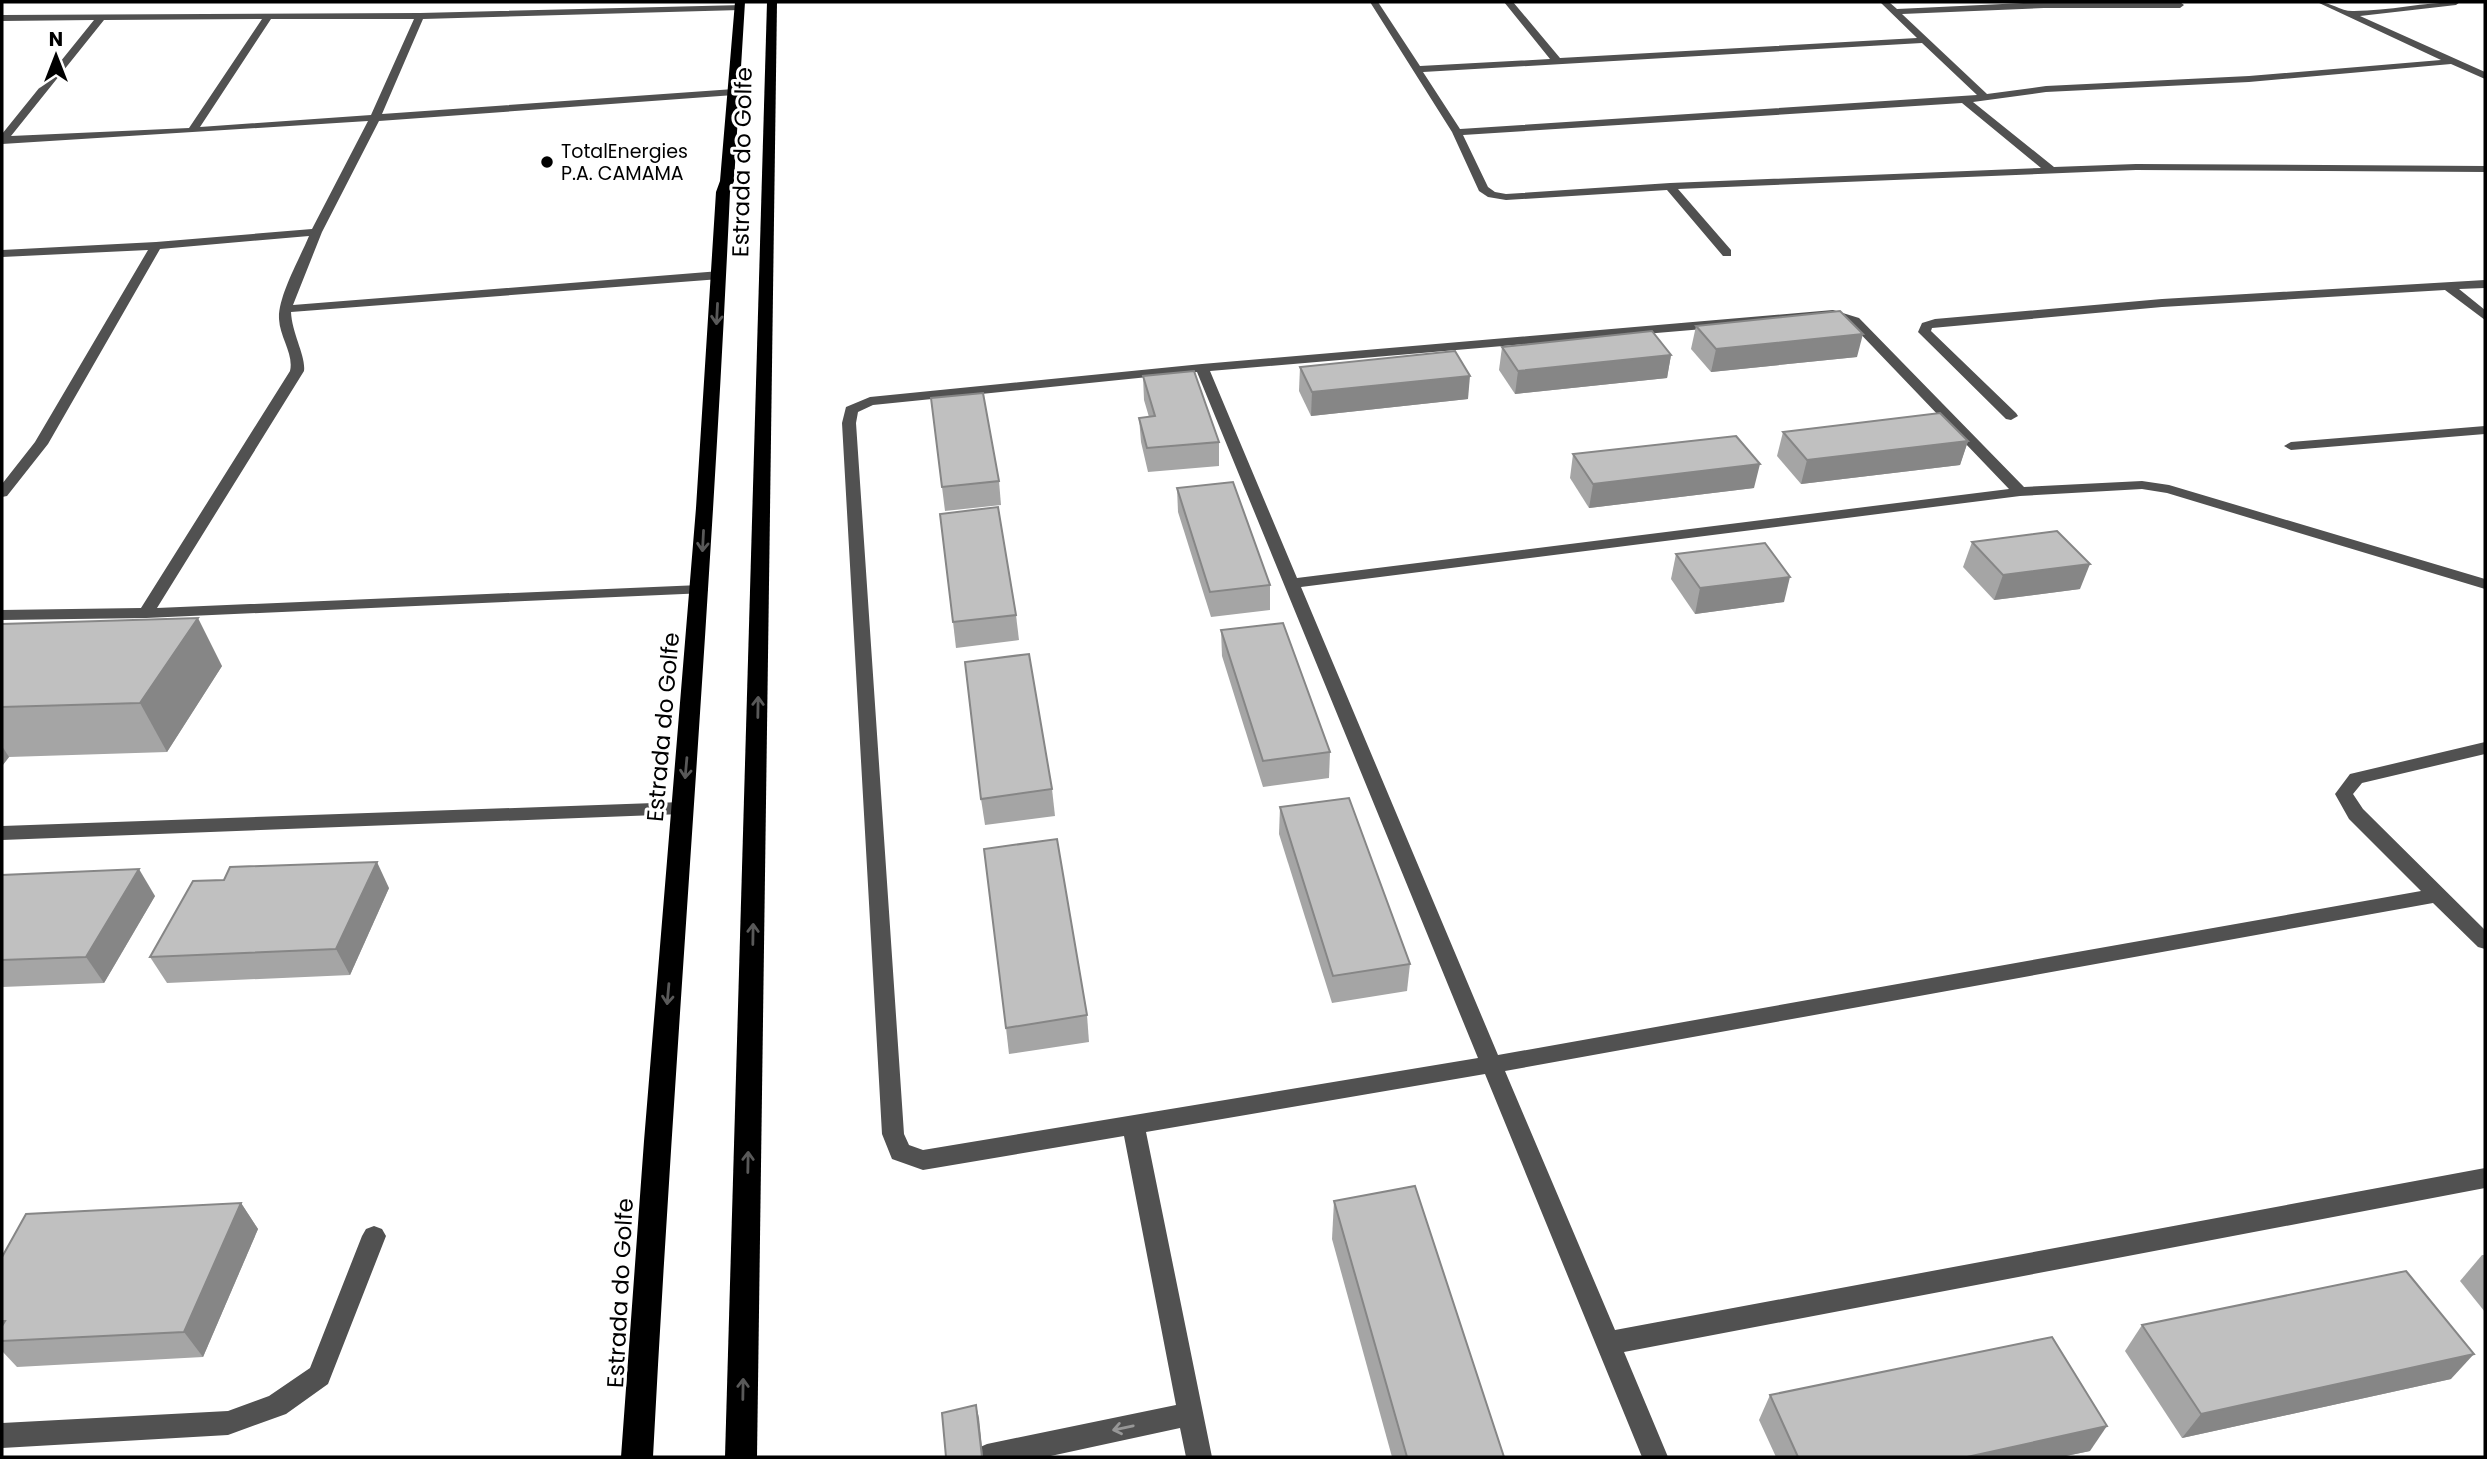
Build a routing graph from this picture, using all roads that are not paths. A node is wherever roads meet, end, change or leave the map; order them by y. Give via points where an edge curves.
1 (772, 2) edge
2 (1374, 2) edge
3 (1508, 2) edge
4 (1884, 2) edge
5 (2321, 2) edge
6 (2456, 2) edge
7 (740, 4) edge
8 (2180, 5) dead end
9 (1894, 12) junction
10 (2347, 15) junction
11 (269, 16) junction
12 (420, 16) junction
13 (2, 18) edge
14 (100, 19) junction
15 (1924, 40) junction
16 (1558, 62) junction
17 (2449, 62) junction
18 (1417, 69) junction
19 (2485, 76) edge
20 (734, 92) junction
21 (1983, 95) junction
22 (1964, 100) junction
23 (375, 118) junction
24 (192, 131) junction
25 (1457, 132) junction
26 (2, 140) edge
27 (2485, 169) edge
28 (2052, 171) junction
29 (1670, 186) junction
30 (316, 233) junction
31 (156, 246) junction
32 (1727, 253) dead end
33 (2, 254) edge
34 (720, 275) junction
35 (2485, 284) edge
36 (2446, 285) junction
37 (285, 309) junction
38 (2485, 316) edge
39 (1202, 368) junction
40 (2011, 416) dead end
41 (2485, 430) edge
42 (2291, 446) dead end
43 (2020, 492) junction
44 (2, 493) edge
45 (1291, 584) junction
46 (2485, 584) edge
47 (700, 590) junction
48 (146, 613) junction
49 (2, 615) edge
50 (2485, 748) edge
51 (682, 808) junction
52 (2, 833) edge
53 (2436, 895) junction
54 (2485, 942) edge
55 (1490, 1065) junction
56 (1133, 1124) junction
57 (2485, 1178) edge
58 (374, 1236) dead end
59 (1608, 1343) junction
60 (1190, 1414) junction
61 (2, 1436) edge
62 (637, 1457) edge
63 (741, 1457) edge
64 (987, 1457) edge
65 (1199, 1457) edge
66 (1655, 1457) edge

63 -> 1 highway, Estrada do Golfe
2 - 18 street
3 - 16 street
4 - 9 street
5 - 10 street
6 - 10 street
7 - 12 street
7 - 20 highway, Estrada do Golfe
8 - 9 street via 2076,4
9 - 15 street
10 - 17 street
11 - 12 street
11 - 14 street
11 - 24 street
12 - 23 street
13 - 14 street
14 - 26 street
15 - 16 street
15 - 21 street
16 - 18 street
17 - 19 street
17 - 21 street
18 - 25 street
20 - 23 street
20 - 34 highway, Estrada do Golfe
21 - 22 street
22 - 25 street
22 - 28 street
23 - 24 street
23 - 30 street
24 - 26 street
25 - 29 street via 1483,189 1492,195
27 - 28 street via 2136,167
28 - 29 street
29 - 32 street
30 - 31 street
30 - 37 street
31 - 33 street
31 - 44 street via 41,444
34 - 37 street
34 -> 47 highway, Estrada do Golfe
35 - 36 street
36 - 38 street
36 - 40 street via 2162,303 1926,326 1924,332
37 - 48 street via 292,352 299,360 297,371
39 - 43 street via 1833,314 1855,321
39 - 45 street
39 - 56 street via 870,401 851,410 849,423 893,1134 900,1152 923,1160
41 - 42 street
43 - 45 street
43 - 46 street via 2142,485 2169,489
45 - 55 street
47 - 48 street
47 -> 51 highway, Estrada do Golfe
48 - 49 street
50 - 53 street via 2356,778 2344,794 2356,814
51 - 52 street
51 -> 62 highway, Estrada do Golfe
53 - 54 street
53 - 55 street
55 - 56 street
55 - 59 street
56 - 60 street
57 - 59 street
58 - 61 street via 319,1376 277,1405 228,1423
59 - 66 street
60 -> 64 street
60 - 65 street

